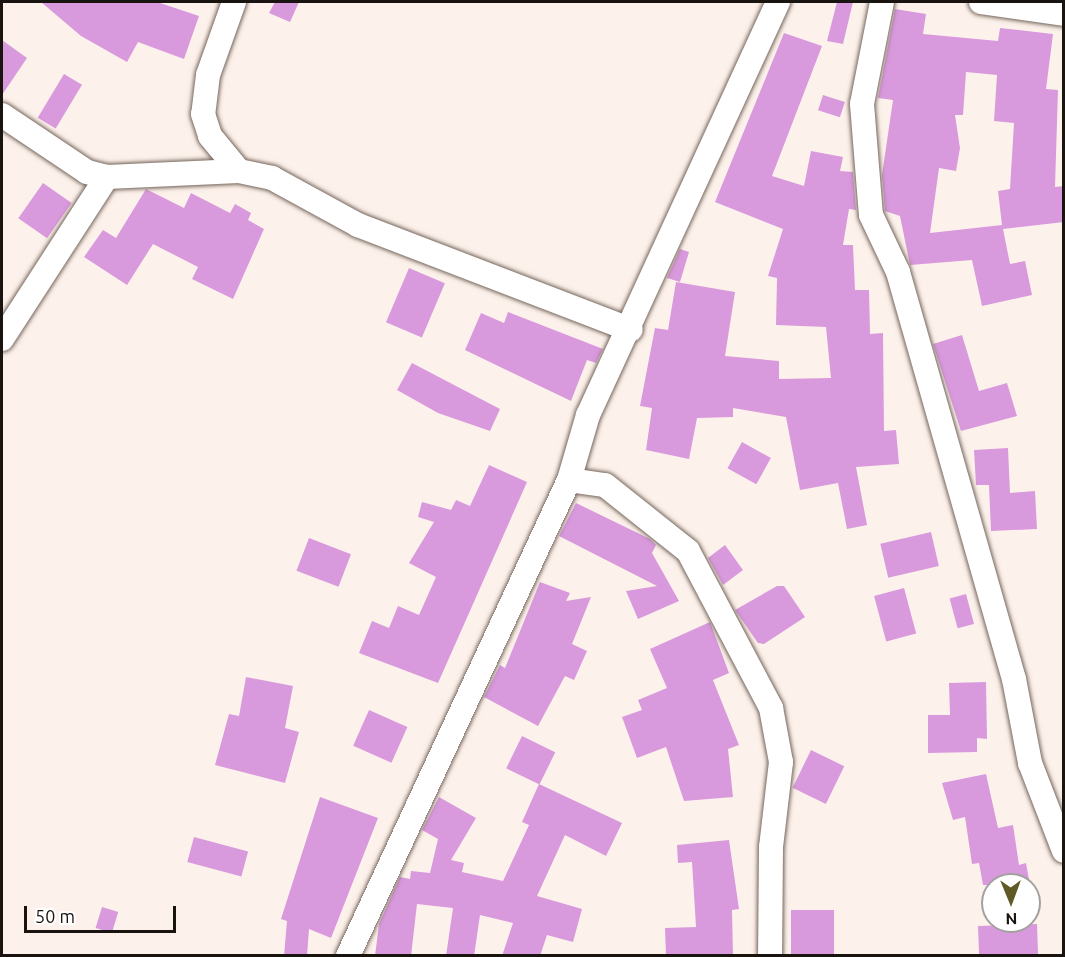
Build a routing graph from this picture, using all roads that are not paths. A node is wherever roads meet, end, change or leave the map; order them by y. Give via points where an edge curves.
1 (234, 2) edge
2 (778, 2) edge
3 (882, 2) edge
4 (981, 2) edge
5 (1064, 14) edge
6 (2, 115) edge
7 (239, 171) junction
8 (107, 177) junction
9 (631, 330) junction
10 (2, 339) edge
11 (579, 480) junction
12 (1064, 851) edge
13 (348, 956) edge
14 (770, 956) edge

1 - 7 street via 208,75 203,114 210,136
2 - 9 street
3 - 12 street via 862,104 871,215 898,272 1014,679 1030,763
4 - 5 street
6 - 8 street via 87,172
7 - 8 street
7 - 9 street via 272,178 358,225
8 - 10 street
9 - 11 street via 578,443
11 - 13 street
11 - 14 street via 631,503 688,551 771,708 781,762 771,847

